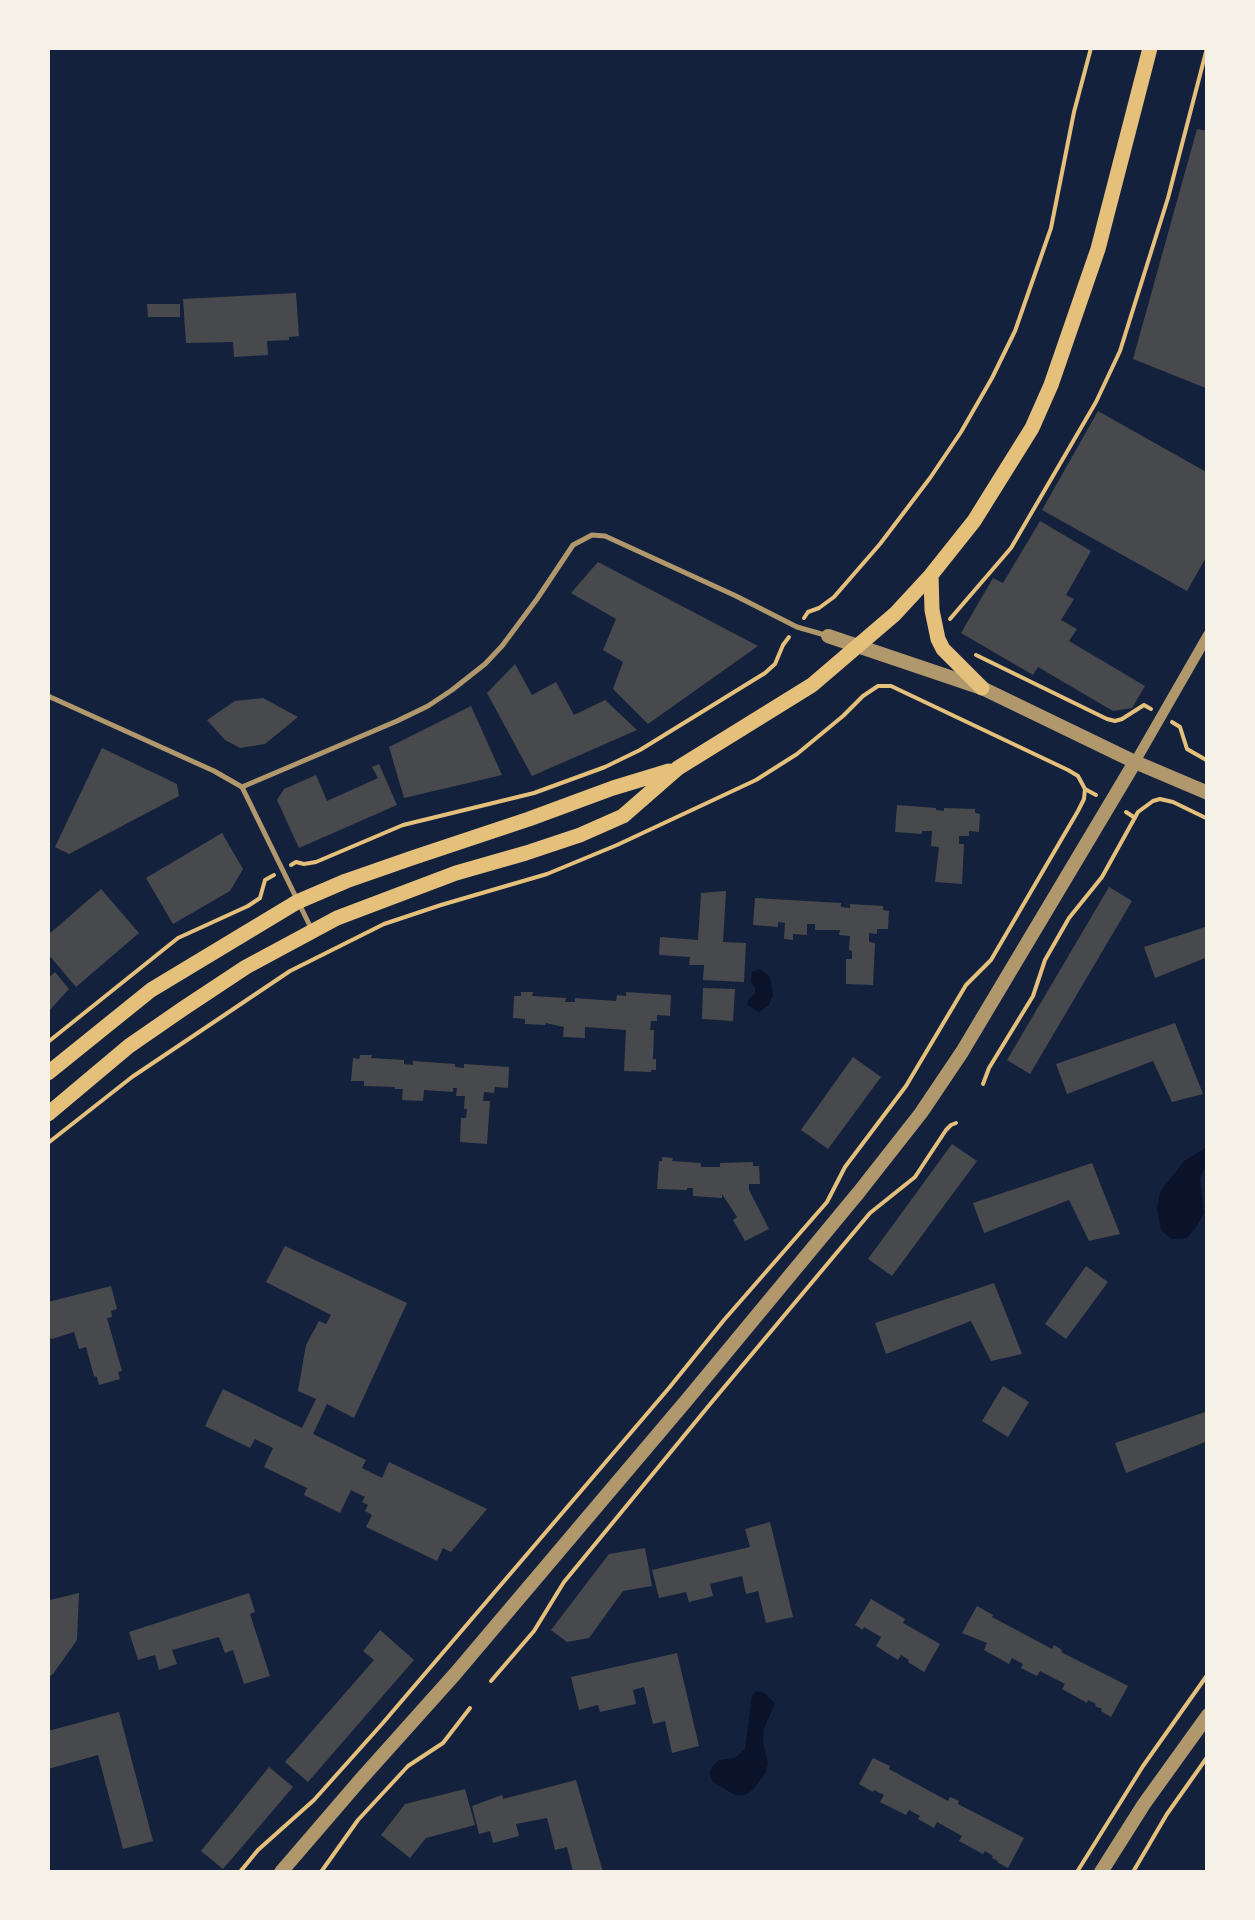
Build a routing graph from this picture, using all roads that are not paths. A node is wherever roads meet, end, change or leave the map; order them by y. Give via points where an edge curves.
1 (1150, 48) edge
2 (931, 574) junction
3 (1208, 635) edge
4 (828, 636) joint
5 (856, 645) junction
6 (982, 688) junction
7 (48, 696) edge
8 (1135, 762) junction
9 (678, 768) junction
10 (242, 788) junction
11 (1208, 793) edge
12 (296, 902) junction
13 (312, 931) junction
14 (48, 1072) edge
15 (48, 1114) edge
16 (1208, 1714) edge
17 (282, 1872) edge
18 (1101, 1872) edge

1 - 2 main road via 1098,249 1051,385 974,520
2 - 5 main road
2 - 6 main road via 938,639
3 - 8 street
4 - 5 street
4 - 10 lane via 592,535 573,546 502,646 452,690
5 - 6 street
5 - 9 main road via 812,685
6 - 8 street
7 - 10 lane
8 - 11 street
8 - 17 street via 921,1113 686,1401
9 - 12 main road
9 - 13 main road via 623,816 392,896
10 - 12 lane
12 - 13 lane
12 - 14 main road via 151,990
13 - 15 main road via 129,1046
16 - 18 street

